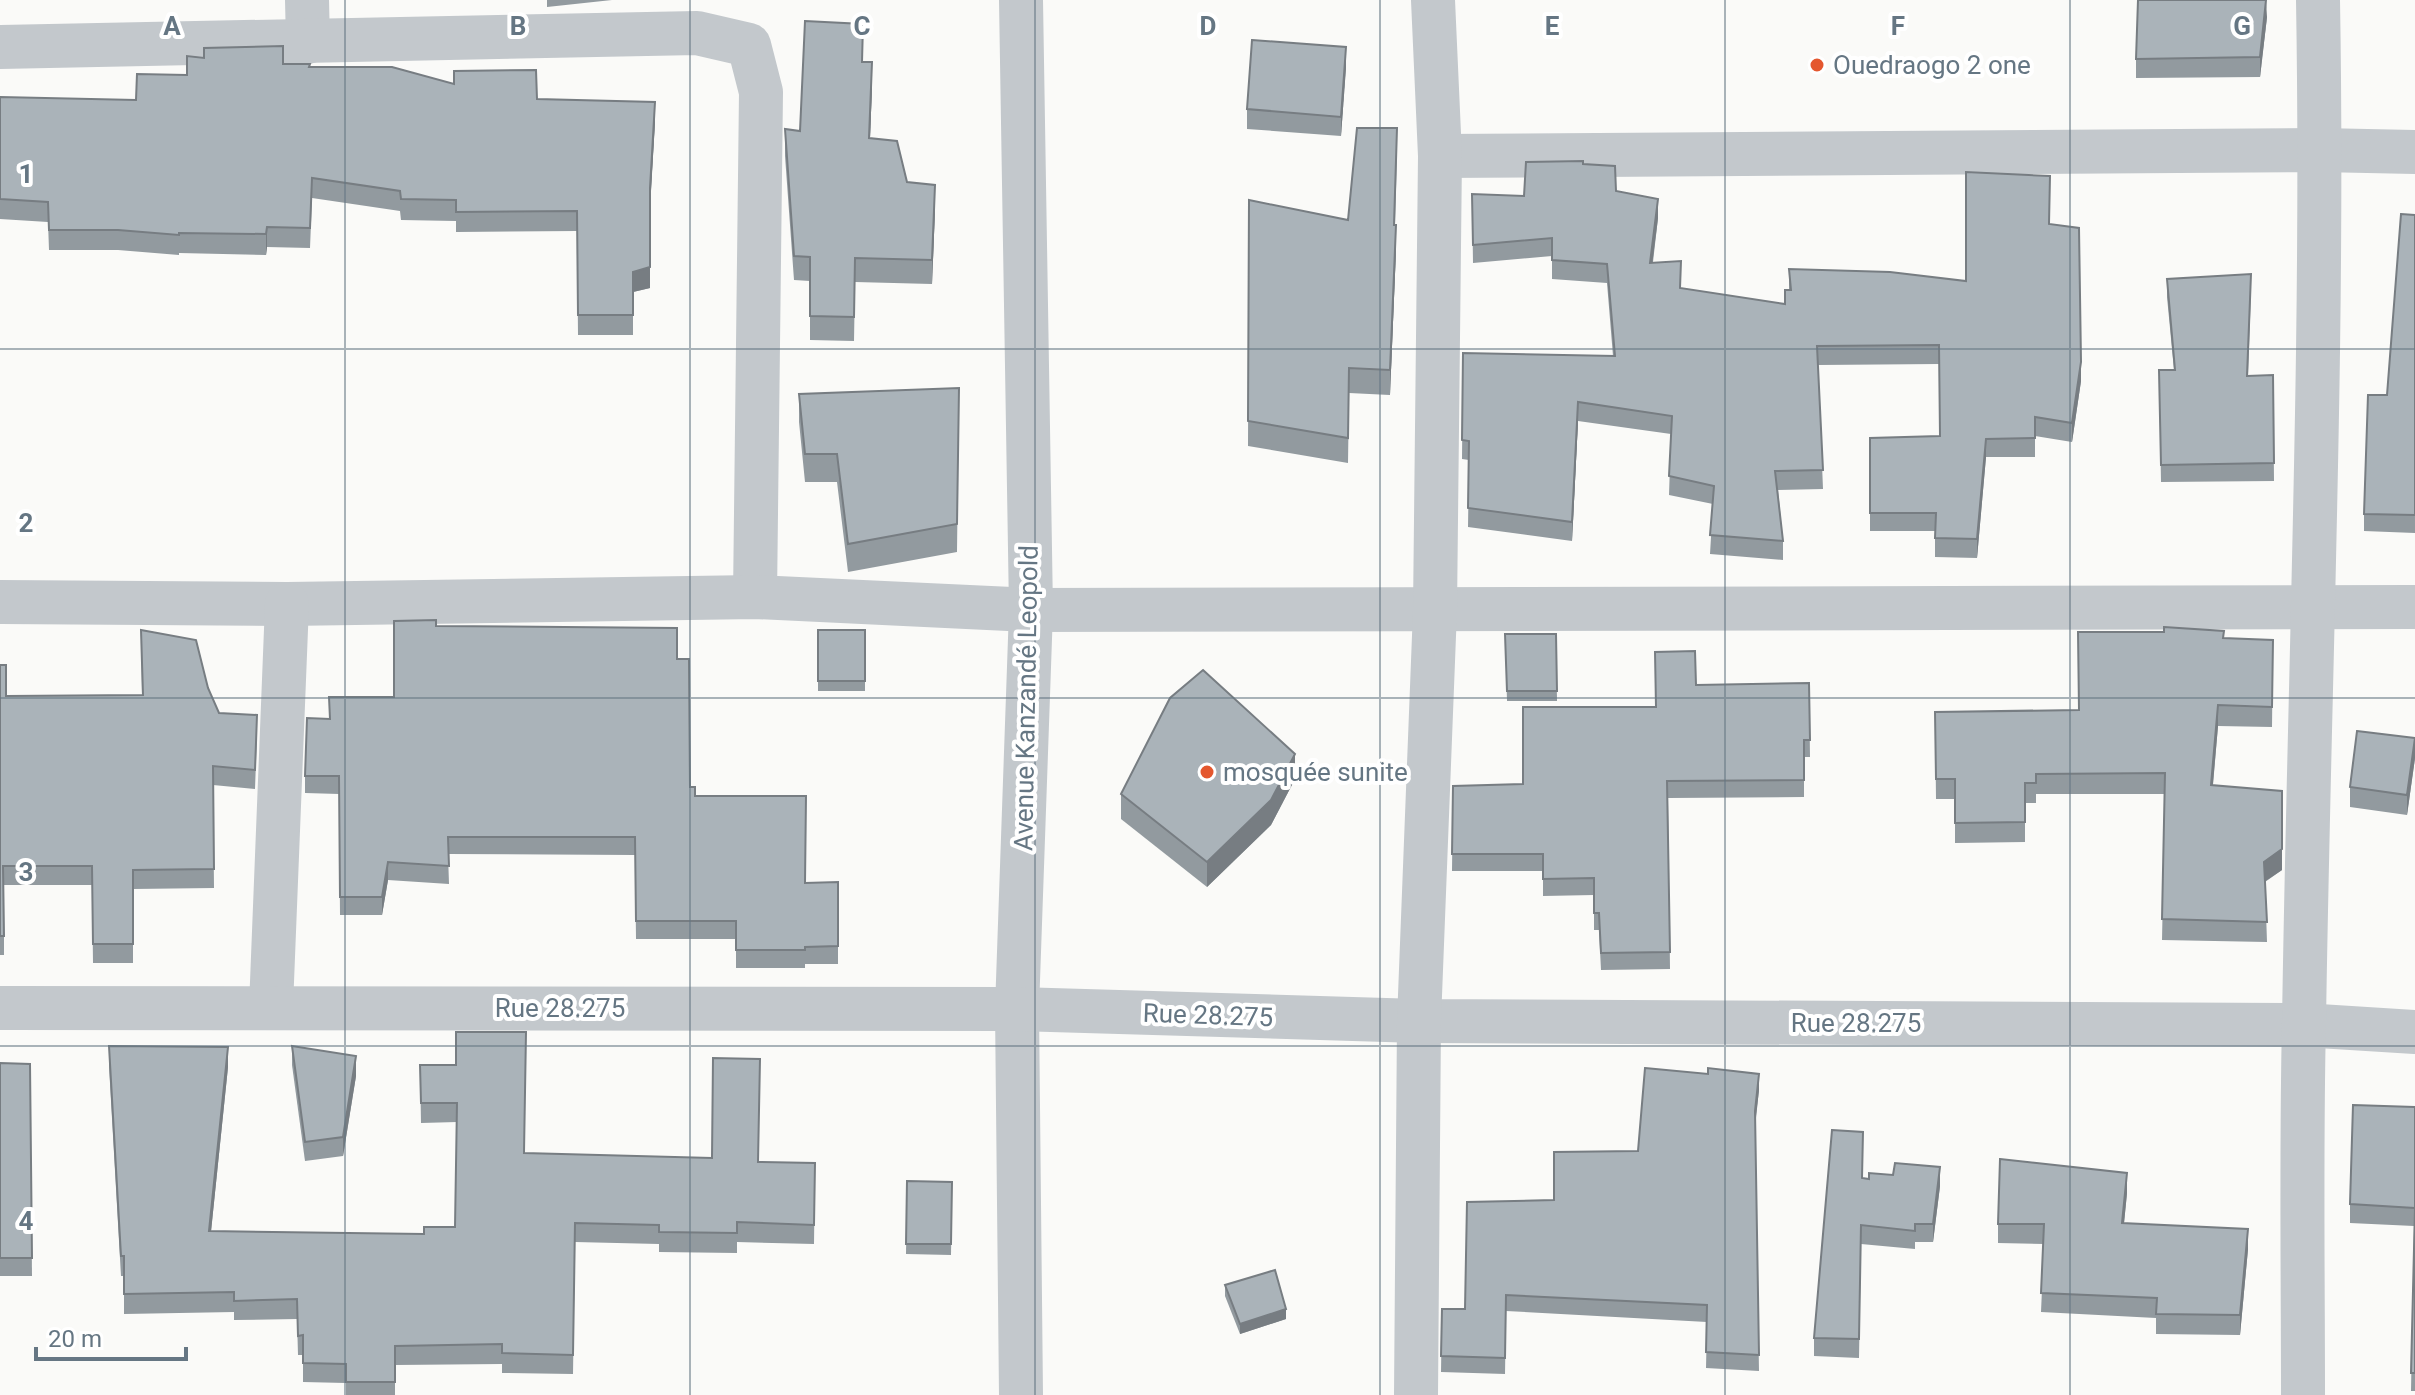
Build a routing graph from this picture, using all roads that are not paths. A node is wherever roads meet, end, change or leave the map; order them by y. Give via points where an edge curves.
1 (1021, 0) edge
2 (1433, 0) edge
3 (2318, 0) edge
4 (307, 21) edge
5 (0, 47) edge
6 (2320, 150) junction
7 (2415, 152) edge
8 (1440, 156) junction
9 (755, 597) junction
10 (0, 602) edge
11 (287, 604) junction
12 (2415, 607) edge
13 (2314, 608) junction
14 (1031, 610) junction
15 (1435, 610) junction
16 (271, 1007) junction
17 (0, 1008) edge
18 (1017, 1009) junction
19 (1419, 1021) junction
20 (2303, 1025) junction
21 (2415, 1032) edge
22 (1021, 1395) edge
23 (1416, 1395) edge
24 (2303, 1395) edge

1 - 14 street, Avenue Kanzandé Leopold
2 - 8 street
3 - 6 street
4 - 5 street
4 - 9 street via 697,33 749,45 761,92
6 - 7 street
6 - 8 street
6 - 13 street
8 - 15 street
9 - 11 street
9 - 14 street
10 - 11 street
11 - 16 street
12 - 13 street
13 - 15 street
13 - 20 street
14 - 15 street
14 - 18 street, Avenue Kanzandé Leopold
15 - 19 street
16 - 17 street, Rue 28.275
16 - 18 street, Rue 28.275
18 - 19 street, Rue 28.275
18 - 22 street, Avenue Kanzandé Leopold
19 - 20 street, Rue 28.275
19 - 23 street
20 - 21 street, Rue 28.275
20 - 24 street

